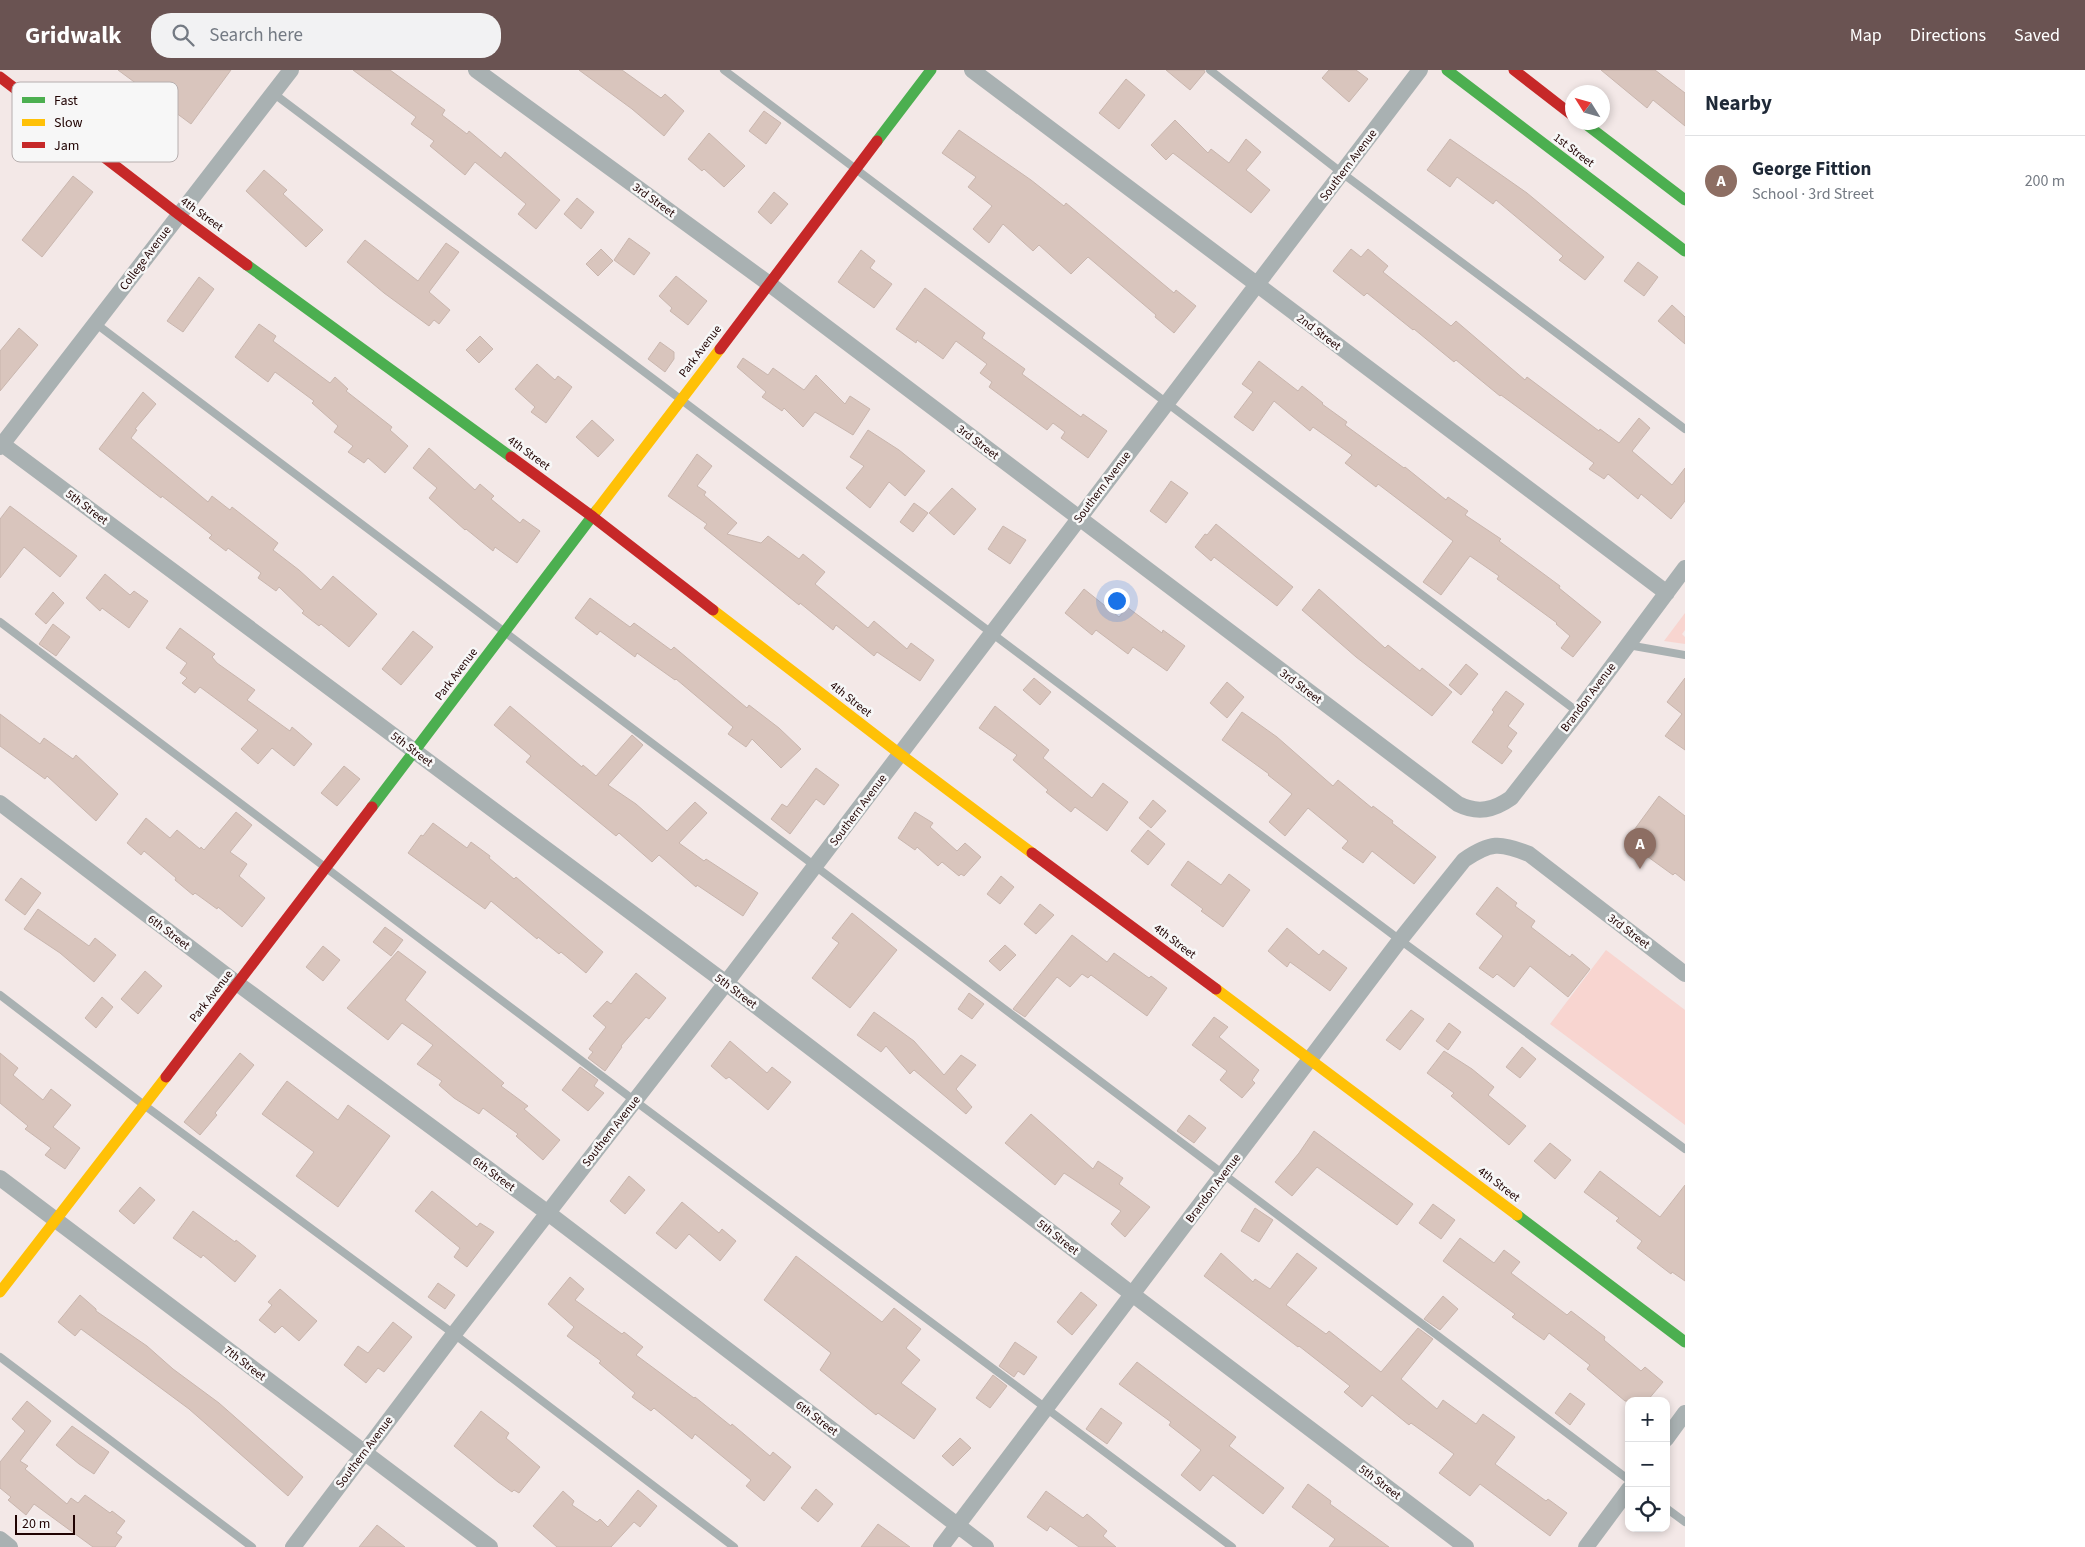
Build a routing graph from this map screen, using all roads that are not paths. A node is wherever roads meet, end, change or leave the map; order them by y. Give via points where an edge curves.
1 (291, 70) edge
2 (476, 70) edge
3 (724, 70) edge
4 (931, 70) edge
5 (972, 70) edge
6 (1210, 70) edge
7 (1420, 70) edge
8 (1447, 70) edge
9 (1514, 70) edge
10 (0, 77) edge
11 (12, 86) edge
12 (273, 93) junction
13 (1565, 110) edge
14 (1593, 130) edge
15 (110, 162) edge
16 (856, 169) junction
17 (1342, 173) junction
18 (1685, 200) edge
19 (178, 214) junction
20 (1685, 252) edge
21 (768, 283) junction
22 (1256, 285) junction
23 (95, 323) junction
24 (681, 398) junction
25 (1166, 403) junction
26 (1685, 429) edge
27 (1, 445) edge
28 (593, 517) junction
29 (1078, 518) junction
30 (1685, 568) edge
31 (1667, 592) junction
32 (0, 622) edge
33 (505, 632) junction
34 (991, 634) junction
35 (1628, 645) junction
36 (1685, 655) edge
37 (1578, 712) junction
38 (415, 751) junction
39 (900, 754) junction
40 (0, 803) edge
41 (1480, 810) joint
42 (1497, 845) joint
43 (815, 866) junction
44 (326, 868) junction
45 (1400, 940) junction
46 (1685, 974) edge
47 (726, 983) junction
48 (238, 984) junction
49 (0, 995) edge
50 (1312, 1060) junction
51 (635, 1101) junction
52 (144, 1105) junction
53 (1685, 1149) edge
54 (1224, 1174) junction
55 (0, 1178) edge
56 (548, 1213) junction
57 (55, 1220) junction
58 (0, 1292) edge
59 (1132, 1294) junction
60 (454, 1334) junction
61 (1685, 1342) edge
62 (0, 1357) edge
63 (1047, 1407) junction
64 (1685, 1413) edge
65 (1670, 1434) edge
66 (363, 1453) junction
67 (1625, 1477) edge
68 (1625, 1494) edge
69 (1670, 1511) edge
70 (1685, 1522) edge
71 (957, 1525) junction
72 (0, 1539) edge
73 (10, 1547) edge
74 (252, 1547) edge
75 (292, 1547) edge
76 (490, 1547) edge
77 (734, 1547) edge
78 (940, 1547) edge
79 (986, 1547) edge
80 (1232, 1547) edge
81 (1466, 1547) edge
82 (1586, 1547) edge

1 - 12 street, College Avenue
2 - 21 street, 3rd Street
3 - 16 lane
4 - 16 street, Park Avenue
5 - 22 street, 2nd Street
6 - 17 lane
7 - 17 street, Southern Avenue
8 - 20 street, 1st Street
9 - 13 street
10 - 11 street, 4th Street
12 - 19 street, College Avenue
12 - 24 lane
14 - 18 street
15 - 19 street, 4th Street
16 - 21 street, Park Avenue
16 - 25 lane
17 - 22 street, Southern Avenue
17 - 26 lane
19 - 23 street, College Avenue
19 - 28 street, 4th Street
21 - 24 street, Park Avenue
21 - 29 street, 3rd Street
22 - 25 street, Southern Avenue
22 - 31 street, 2nd Street
23 - 27 street, College Avenue
23 - 33 lane
24 - 28 street, Park Avenue
24 - 34 lane
25 - 29 street, Southern Avenue
25 - 37 lane
27 - 38 street, 5th Street
28 - 33 street, Park Avenue
28 - 39 street, 4th Street
29 - 34 street, Southern Avenue
29 - 41 street, 3rd Street via 1458,804
30 - 31 street, Brandon Avenue
31 - 35 street, Brandon Avenue
32 - 44 lane
33 - 38 street, Park Avenue
33 - 43 lane
34 - 39 street, Southern Avenue
34 - 45 lane
35 - 36 lane
35 - 37 street, Brandon Avenue
37 - 41 street, Brandon Avenue via 1511,798 1499,806
38 - 44 street, Park Avenue
38 - 47 street, 5th Street
39 - 43 street, Southern Avenue
39 - 50 street, 4th Street
40 - 48 street, 6th Street
42 - 45 street, Brandon Avenue via 1477,851 1464,860
42 - 46 street, 3rd Street via 1528,854
43 - 47 street, Southern Avenue
43 - 54 lane
44 - 48 street, Park Avenue
44 - 51 lane
45 - 50 street, Brandon Avenue
45 - 53 lane
47 - 51 street, Southern Avenue
47 - 59 street, 5th Street
48 - 52 street, Park Avenue
48 - 56 street, 6th Street
49 - 52 lane
50 - 54 street, Brandon Avenue
50 - 61 street, 4th Street
51 - 56 street, Southern Avenue
51 - 63 lane
52 - 57 street, Park Avenue
52 - 60 lane
54 - 59 street, Brandon Avenue
54 - 67 lane
55 - 57 street, 7th Street
56 - 60 street, Southern Avenue
56 - 71 street, 6th Street
57 - 58 street, Park Avenue
57 - 66 street, 7th Street
59 - 63 street, Brandon Avenue
59 - 81 street, 5th Street
60 - 66 street, Southern Avenue
60 - 77 lane
62 - 74 lane
63 - 71 street, Brandon Avenue
63 - 80 lane
64 - 65 street
66 - 75 street, Southern Avenue
66 - 76 street, 7th Street
68 - 82 street
69 - 70 lane
71 - 78 street, Brandon Avenue
71 - 79 street, 6th Street
72 - 73 street

